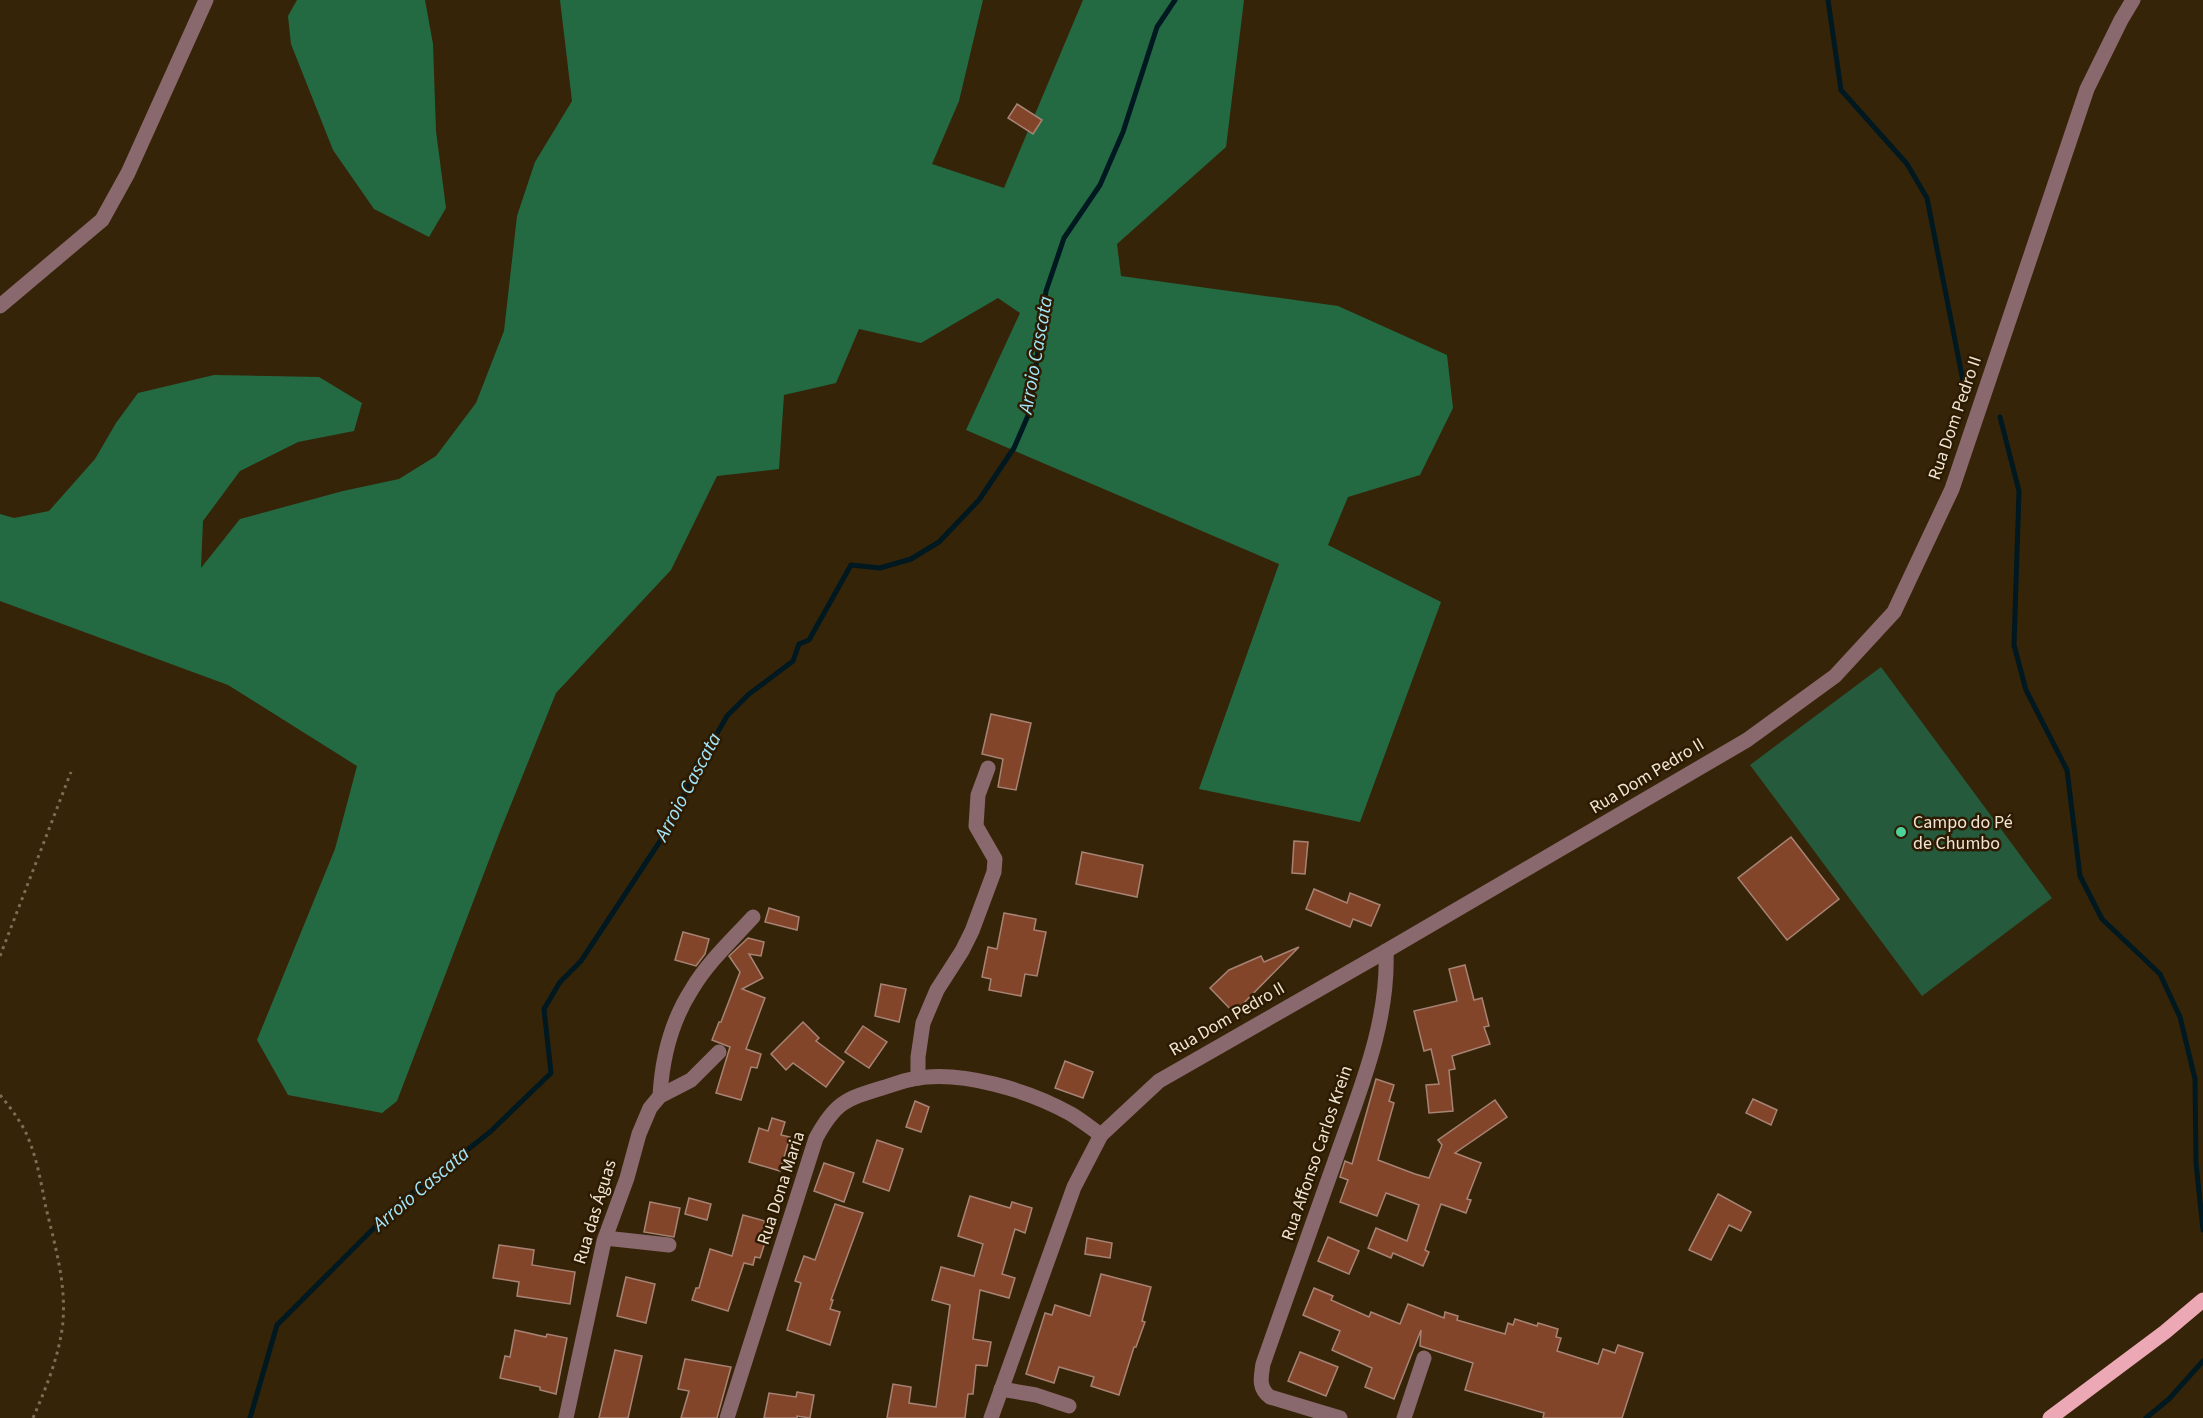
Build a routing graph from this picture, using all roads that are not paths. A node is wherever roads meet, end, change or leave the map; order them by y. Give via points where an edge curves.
1 (206, 0) edge
2 (2133, 0) edge
3 (0, 306) edge
4 (988, 768) dead end
5 (753, 917) dead end
6 (1386, 951) junction
7 (719, 1052) dead end
8 (918, 1078) junction
9 (660, 1096) junction
10 (1101, 1135) junction
11 (605, 1238) junction
12 (669, 1245) dead end
13 (2203, 1300) edge
14 (1424, 1358) dead end
15 (1001, 1389) junction
16 (1069, 1406) dead end
17 (566, 1418) edge
18 (727, 1418) edge
19 (991, 1418) edge
20 (1340, 1418) edge
21 (1404, 1418) edge
22 (2050, 1418) edge

1 - 3 street via 128,173 102,220
2 - 6 street, Rua Dom Pedro II via 2087,89 1952,489 1894,612 1835,676 1747,740
4 - 8 street via 978,795 976,826 995,859 994,872 972,931 937,990 923,1023
5 - 9 street via 691,990 665,1051
6 - 10 street, Rua Dom Pedro II via 1159,1081
6 - 20 street, Rua Affonso Carlos Krein via 1383,1004 1368,1067 1263,1364 1261,1387 1269,1397
7 - 9 street via 691,1080
8 - 10 street, Rua Dona Maria via 958,1077 992,1084 1071,1114
8 - 18 street, Rua Dona Maria via 844,1102 829,1115 816,1138
9 - 11 street, Rua das Águas via 639,1134
10 - 15 street, Rua Dom Pedro II via 1074,1187
11 - 12 street
11 - 17 street, Rua das Águas
13 - 22 main road
14 - 21 street
15 - 16 street
15 - 19 street, Rua Dom Pedro II

